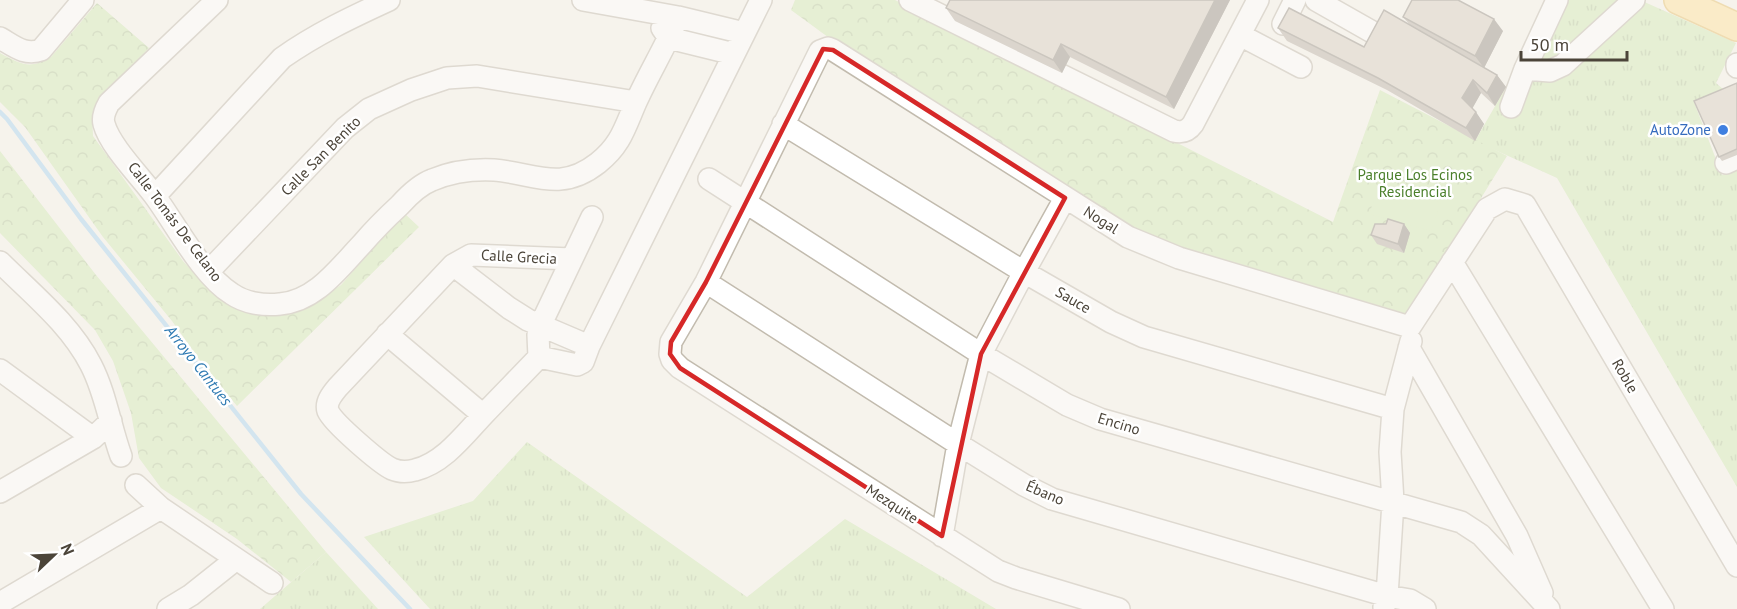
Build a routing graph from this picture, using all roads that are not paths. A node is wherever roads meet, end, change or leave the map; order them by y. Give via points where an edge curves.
1 (83, 0) edge
2 (217, 0) edge
3 (389, 0) edge
4 (583, 0) edge
5 (761, 0) edge
6 (910, 0) edge
7 (1258, 0) edge
8 (1295, 0) edge
9 (1316, 0) edge
10 (1557, 0) edge
11 (1634, 0) edge
12 (1678, 0) edge
13 (652, 13) junction
14 (678, 17) junction
15 (1283, 24) edge
16 (1737, 27) edge
17 (744, 33) junction
18 (1374, 33) edge
19 (1240, 35) junction
20 (0, 38) edge
21 (669, 38) junction
22 (734, 54) junction
23 (1300, 67) dead end
24 (1525, 69) junction
25 (636, 102) junction
26 (1511, 107) dead end
27 (783, 124) junction
28 (709, 179) dead end
29 (155, 196) junction
30 (1065, 198) junction
31 (745, 202) junction
32 (592, 217) dead end
33 (572, 259) junction
34 (0, 262) edge
35 (1452, 262) junction
36 (453, 265) junction
37 (208, 272) junction
38 (1024, 272) junction
39 (706, 282) junction
40 (541, 324) junction
41 (1410, 327) junction
42 (387, 334) junction
43 (1409, 348) junction
44 (587, 353) junction
45 (981, 354) junction
46 (539, 357) junction
47 (0, 370) edge
48 (1393, 409) junction
49 (483, 415) junction
50 (111, 421) junction
51 (93, 438) junction
52 (958, 444) junction
53 (121, 456) dead end
54 (136, 484) dead end
55 (3, 487) edge
56 (1392, 502) junction
57 (161, 508) junction
58 (942, 536) junction
59 (235, 560) junction
60 (1737, 566) edge
61 (272, 583) dead end
62 (185, 602) edge
63 (1385, 602) edge
64 (0, 603) edge
65 (168, 609) edge
66 (1119, 609) edge
67 (1425, 609) edge
68 (1549, 609) edge
69 (1663, 609) edge

1 - 20 street via 41,50 26,53
2 - 29 street, Calle Tomás De Celano via 104,112 103,123 110,138
3 - 29 street via 325,31 282,58
4 - 13 street
5 - 17 street
6 - 19 street via 1180,132 1193,124
7 - 19 street
8 - 15 street
9 - 18 street
10 - 24 street
11 - 24 street via 1563,65 1550,71
12 - 16 main road
13 - 14 street
13 - 21 street
14 - 17 street
14 - 21 street, Calle Tomás De Celano
17 - 22 street
19 - 23 street
21 - 22 street
21 - 25 street, Calle Tomás De Celano
22 - 44 street
24 - 26 street
25 - 37 street, Calle San Benito via 477,76 447,78 411,90 369,109 345,128
25 - 37 street, Calle Tomás De Celano via 613,150 585,172 570,178 472,170 429,181 416,189 326,283 308,295 283,304 250,302 232,294
27 - 30 street, Nogal via 817,54 823,49 833,50
27 - 31 street
27 - 38 street, Sauce
28 - 31 street, Encino
29 - 37 street, Calle Tomás De Celano
30 - 38 street
30 - 41 street, Nogal via 1128,237 1179,258
31 - 39 street
31 - 45 street, Encino
32 - 33 street
33 - 36 street, Calle Grecia via 471,255
33 - 40 street, Calle Grecia
34 - 50 street via 77,342 102,389
35 - 41 street
35 - 60 street, Roble via 1486,209 1505,199 1525,205
35 - 69 street
36 - 40 street via 509,308
36 - 42 street, Calle Grecia
38 - 45 street
38 - 48 street, Sauce via 1144,338
39 - 52 street, Ébano
39 - 58 street, Mezquite via 671,342 672,360
40 - 44 street
40 - 46 street, Calle Grecia
41 - 43 street via 1413,335
42 - 49 street
42 - 49 street, Calle Grecia via 328,403 328,411 337,423 363,447 392,469 416,470 449,451
43 - 48 street
43 - 68 street via 1517,536
44 - 46 street via 583,362 577,364
45 - 52 street
45 - 56 street, Encino via 1066,405 1100,419
46 - 49 street, Calle Grecia
47 - 51 street
48 - 56 street
50 - 51 street
50 - 53 street
51 - 55 street
52 - 58 street
52 - 63 street, Ébano via 1052,499
54 - 57 street
56 - 63 street
56 - 68 street, Encino via 1472,528
57 - 59 street
57 - 64 street
58 - 66 street, Mezquite via 1016,579
59 - 61 street
59 - 62 street
62 - 65 street
63 - 67 street, Ébano via 1410,600

